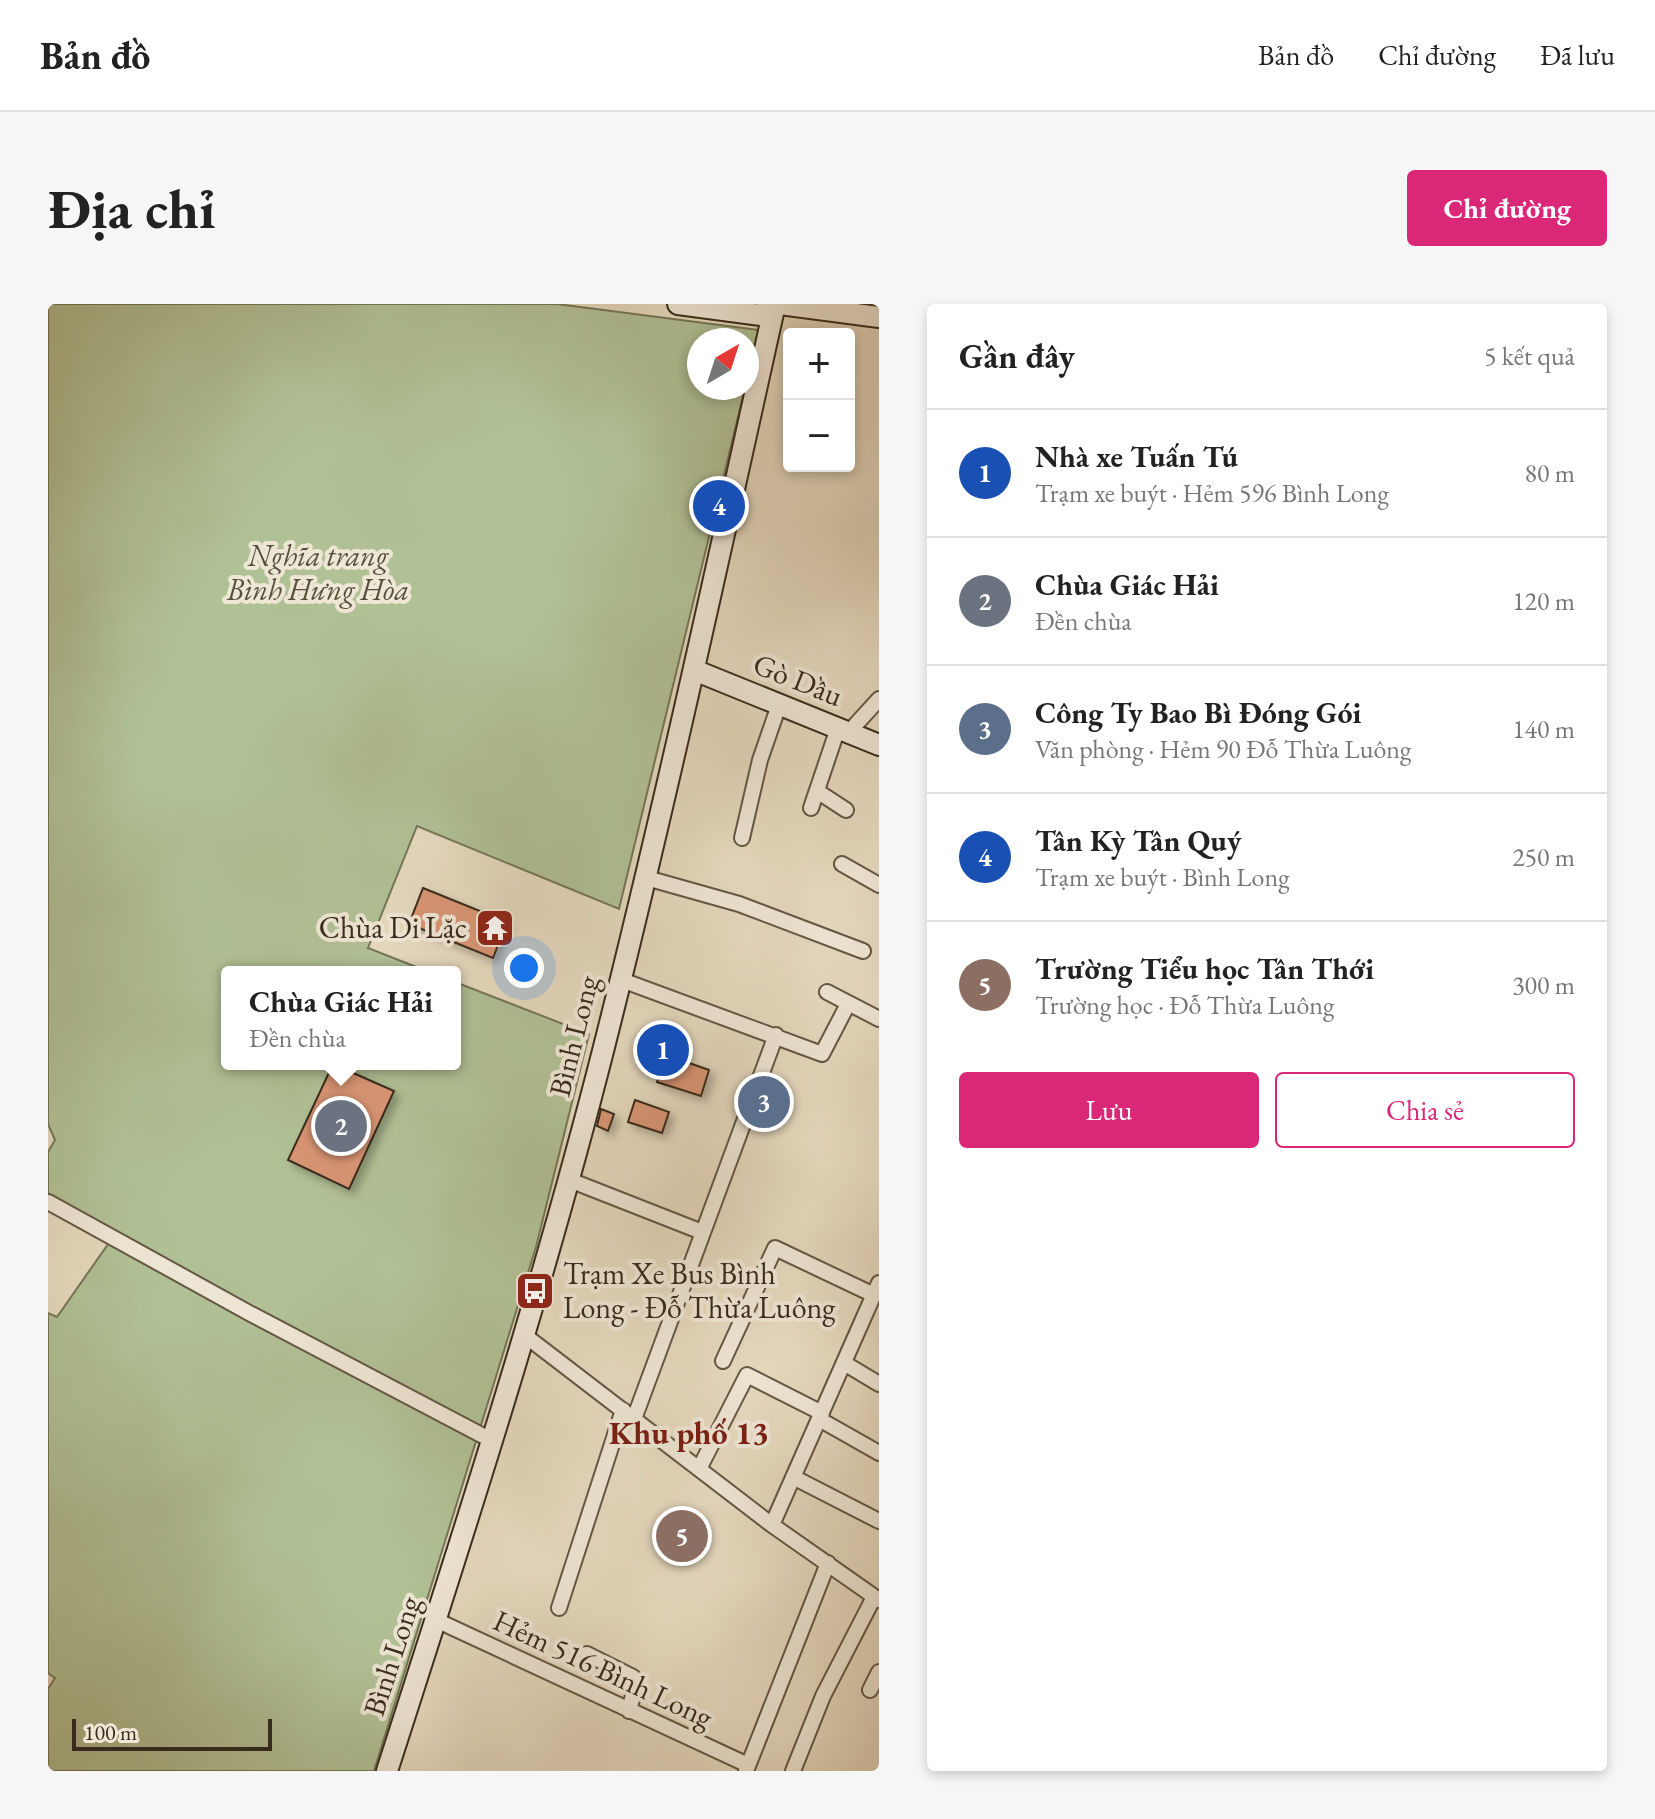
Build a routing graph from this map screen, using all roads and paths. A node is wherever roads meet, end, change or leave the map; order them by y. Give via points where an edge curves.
1 (678, 304) edge
2 (776, 304) edge
3 (879, 317) edge
4 (694, 670) junction
5 (879, 699) edge
6 (779, 705) junction
7 (843, 731) junction
8 (879, 745) edge
9 (817, 791) junction
10 (811, 808) dead end
11 (846, 810) dead end
12 (742, 838) dead end
13 (842, 864) dead end
14 (643, 877) junction
15 (879, 885) edge
16 (863, 951) dead end
17 (619, 979) junction
18 (827, 992) dead end
19 (848, 1004) junction
20 (879, 1019) edge
21 (776, 1035) junction
22 (567, 1179) junction
23 (48, 1202) edge
24 (702, 1232) junction
25 (876, 1289) edge
26 (523, 1334) junction
27 (723, 1361) dead end
28 (844, 1363) junction
29 (879, 1384) edge
30 (628, 1414) junction
31 (820, 1416) junction
32 (491, 1440) junction
33 (879, 1453) edge
34 (699, 1469) junction
35 (793, 1477) junction
36 (879, 1521) edge
37 (772, 1525) junction
38 (828, 1563) junction
39 (877, 1599) edge
40 (559, 1608) dead end
41 (436, 1620) junction
42 (587, 1654) dead end
43 (879, 1672) edge
44 (870, 1690) dead end
45 (629, 1711) junction
46 (747, 1768) edge
47 (387, 1771) edge
48 (793, 1771) edge

1 - 2 main road via 761,315
2 - 3 main road
2 - 4 main road, Bình Long
4 - 6 main road, Gò Dầu
4 - 14 main road, Bình Long
5 - 7 street
6 - 7 main road, Gò Dầu
6 - 12 street
7 - 8 main road, Gò Dầu
7 - 9 street
9 - 10 street
9 - 11 street
13 - 15 street
14 - 16 street via 739,904
14 - 17 main road, Bình Long
17 - 21 street
17 - 22 main road, Bình Long
18 - 19 street
19 - 20 street
19 - 21 street via 822,1054
21 - 24 street
22 - 24 street
22 - 26 main road, Bình Long
23 - 32 street
24 - 30 street
25 - 27 street via 775,1248
25 - 28 street
26 - 30 street
26 - 32 main road, Bình Long
28 - 29 street
28 - 31 street
30 - 34 street
30 - 40 street
31 - 33 street
31 - 34 street via 747,1375
31 - 35 street
32 - 41 main road, Bình Long
34 - 37 street
35 - 36 street
35 - 37 street
37 - 38 street
38 - 39 street
38 - 46 street
39 - 48 street via 823,1696
41 - 45 street, Hẻm 516 Bình Long
41 - 47 main road, Bình Long
42 - 45 street via 633,1677
43 - 44 street
45 - 46 street, Hẻm 516 Bình Long

